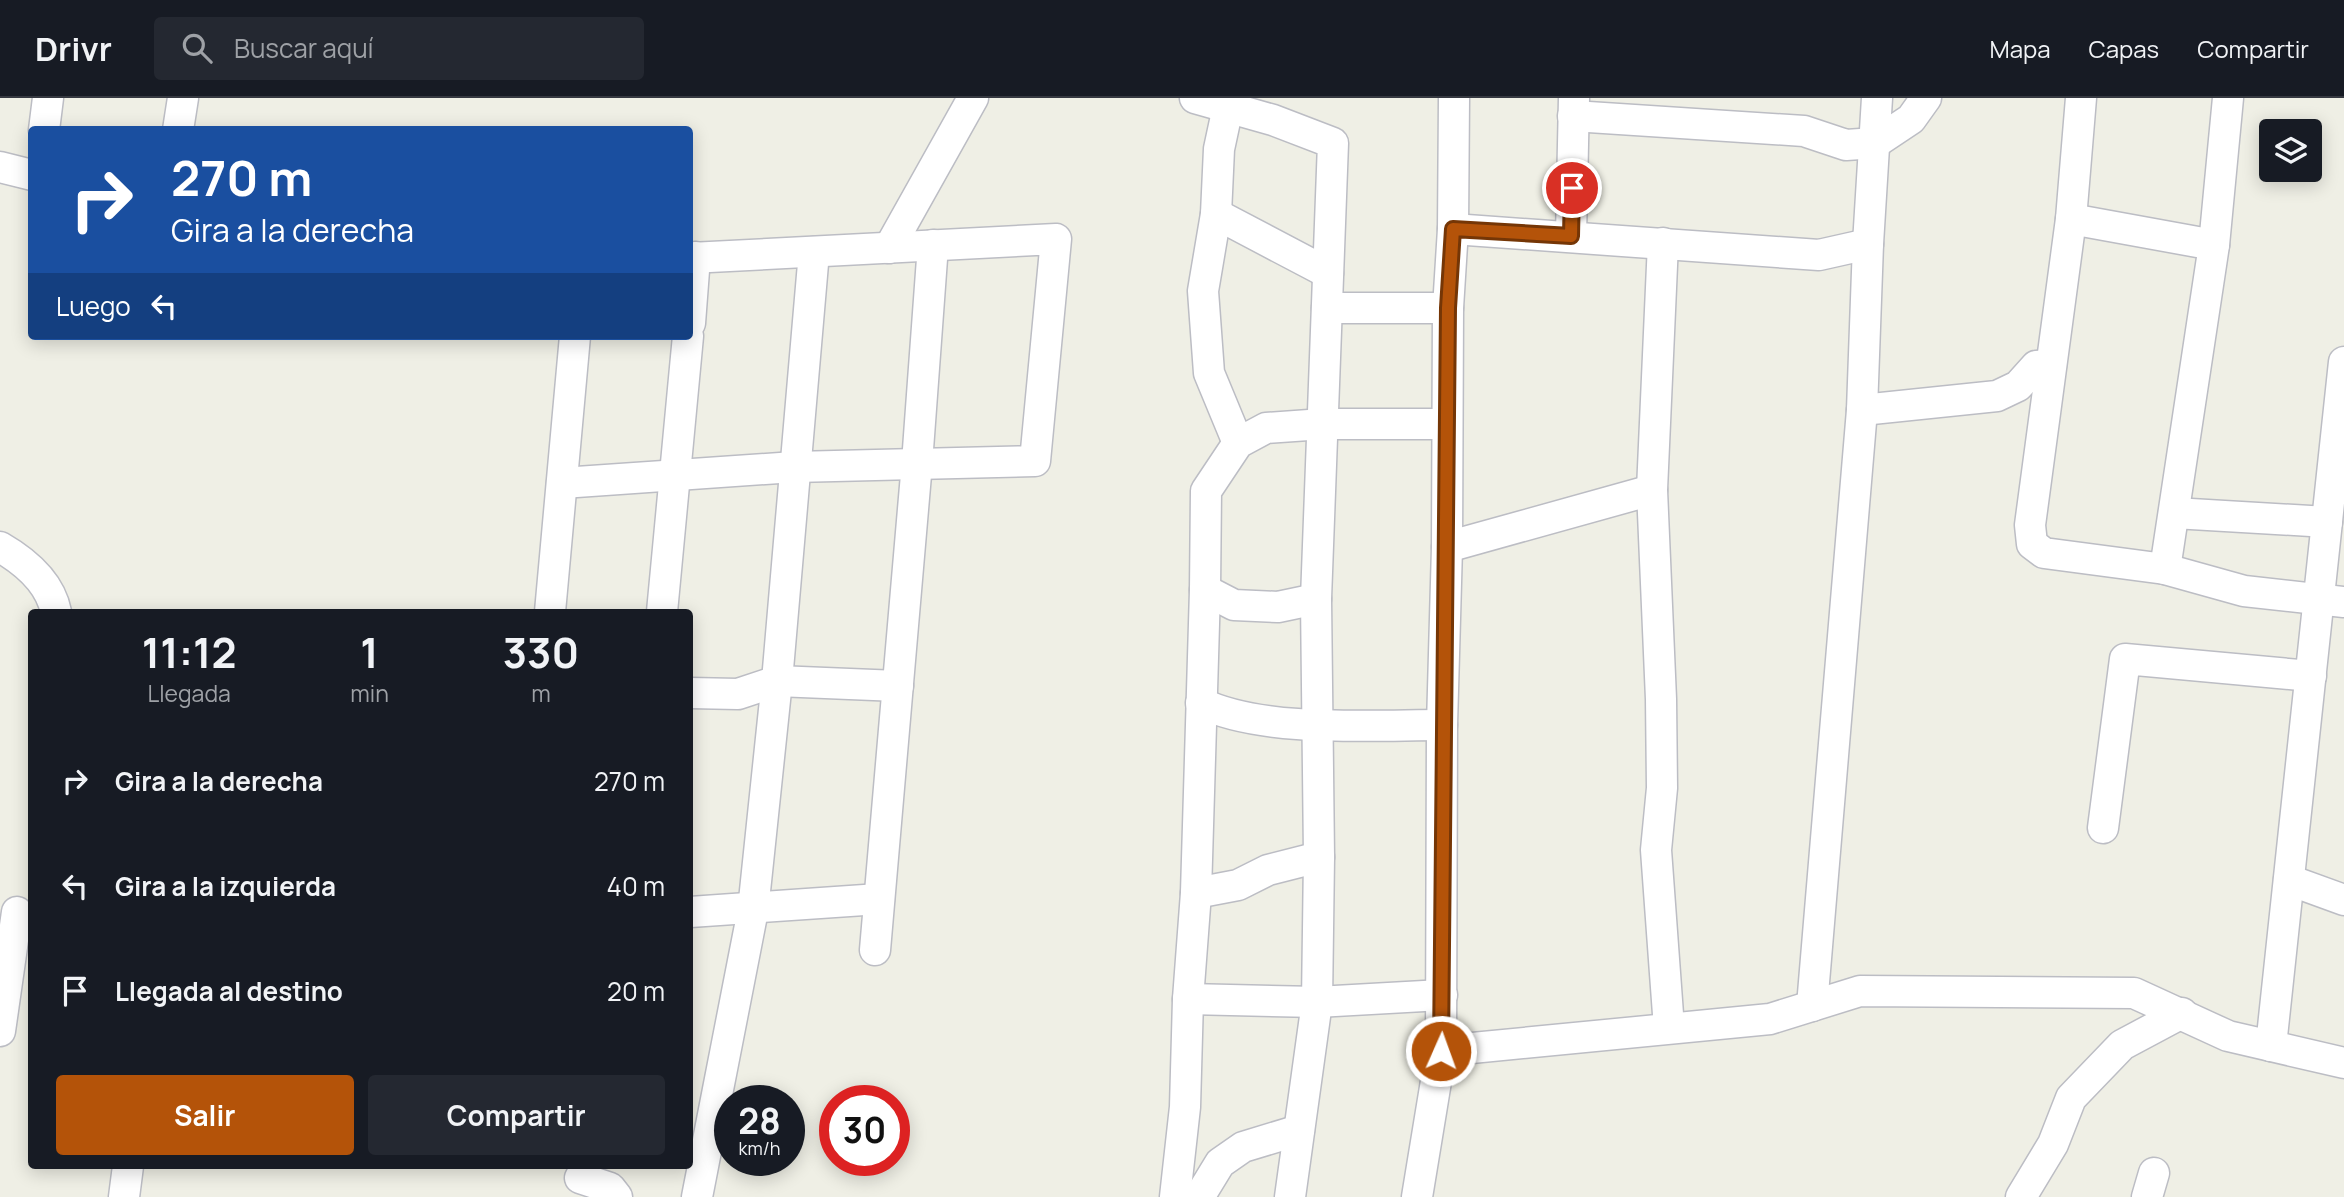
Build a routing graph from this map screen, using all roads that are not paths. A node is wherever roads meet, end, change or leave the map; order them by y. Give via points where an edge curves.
1 (48, 98) edge
2 (183, 98) edge
3 (973, 98) edge
4 (1195, 98) edge
5 (1454, 98) edge
6 (1877, 98) edge
7 (1926, 98) edge
8 (2081, 98) edge
9 (2228, 98) edge
10 (1228, 107) junction
11 (1574, 107) edge
12 (1274, 109) edge
13 (1691, 111) edge
14 (44, 126) edge
15 (179, 126) edge
16 (1875, 143) junction
17 (0, 167) edge
18 (28, 174) edge
19 (1216, 214) junction
20 (2071, 219) junction
21 (1453, 229) junction
22 (1571, 236) junction
23 (1664, 243) junction
24 (1868, 244) junction
25 (2214, 245) junction
26 (933, 246) junction
27 (889, 248) junction
28 (814, 251) junction
29 (693, 257) edge
30 (1328, 273) junction
31 (1327, 307) junction
32 (1448, 308) junction
33 (575, 340) edge
34 (688, 340) edge
35 (2344, 362) edge
36 (2052, 365) junction
37 (1862, 410) junction
38 (1323, 424) junction
39 (1447, 424) junction
40 (1238, 443) junction
41 (917, 463) junction
42 (794, 467) junction
43 (676, 474) junction
44 (562, 484) junction
45 (1652, 490) junction
46 (2174, 513) junction
47 (2327, 522) junction
48 (0, 547) edge
49 (1447, 547) junction
50 (2165, 569) junction
51 (1205, 590) junction
52 (1316, 599) junction
53 (2331, 600) edge
54 (56, 609) edge
55 (550, 609) edge
56 (662, 609) edge
57 (2311, 676) junction
58 (777, 681) junction
59 (898, 686) junction
60 (693, 693) edge
61 (1201, 703) junction
62 (1318, 725) junction
63 (1442, 725) junction
64 (2103, 828) dead end
65 (1319, 857) junction
66 (2289, 880) junction
67 (1196, 892) junction
68 (879, 899) junction
69 (2344, 900) edge
70 (753, 909) junction
71 (16, 912) edge
72 (693, 912) edge
73 (875, 950) dead end
74 (1442, 995) junction
75 (1188, 999) junction
76 (1317, 1002) junction
77 (1812, 1006) junction
78 (2182, 1013) junction
79 (1669, 1028) junction
80 (0, 1031) edge
81 (2271, 1046) junction
82 (1441, 1051) junction
83 (2344, 1063) edge
84 (703, 1097) edge
85 (1299, 1130) junction
86 (128, 1169) edge
87 (575, 1180) edge
88 (1193, 1195) edge
89 (124, 1197) edge
90 (617, 1197) edge
91 (697, 1197) edge
92 (1290, 1197) edge
93 (1417, 1197) edge
94 (2021, 1197) edge

1 - 14 street
2 - 15 street
3 - 27 street
4 - 10 street
5 - 21 street
6 - 16 street
7 - 16 street via 1911,120
8 - 20 street
9 - 25 street
10 - 12 street
10 - 19 street via 1219,149
11 - 13 street
11 - 22 street
12 - 30 street via 1333,143
13 - 16 street via 1804,131 1846,145
16 - 24 street
17 - 18 street
19 - 30 street
19 - 40 street via 1203,292 1209,373
20 - 25 street
20 - 36 street
21 - 22 street
21 - 32 street
22 - 23 street
23 - 24 street via 1819,255
23 - 45 street
24 - 37 street
25 - 46 street
26 - 27 street
26 - 41 street
26 - 41 street via 1056,239 1035,461
27 - 28 street
28 - 29 street
28 - 42 street
30 - 31 street
31 - 32 street
31 - 38 street
32 - 39 street
33 - 44 street
34 - 43 street
35 - 47 street
36 - 37 street via 2036,366 2018,386 1997,396
36 - 50 street via 2030,525 2032,544 2043,553
37 - 77 street
38 - 39 street
38 - 40 street via 1266,428
38 - 52 street
39 - 49 street
40 - 51 street via 1206,491
41 - 42 street
41 - 59 street
42 - 43 street
42 - 58 street
43 - 44 street
43 - 56 street
44 - 55 street
45 - 49 street
45 - 79 street via 1662,788 1656,850
46 - 47 street
46 - 50 street
47 - 53 street
48 - 54 street via 41,579
49 - 63 street
50 - 53 street via 2244,591
51 - 52 street via 1234,605 1278,607
51 - 61 street
52 - 62 street
53 - 57 street
57 - 64 street via 2125,659
57 - 66 street
58 - 59 street
58 - 60 street via 738,694
58 - 70 street
59 - 68 street
61 - 62 street via 1220,713
61 - 67 street
62 - 63 street
62 - 65 street
63 - 74 street
65 - 67 street via 1268,870 1238,884
65 - 76 street
66 - 69 street
66 - 81 street
67 - 75 street
68 - 70 street
68 - 73 street
70 - 72 street
70 - 84 street
71 - 80 street
74 - 76 street
74 - 82 street
75 - 76 street
75 - 88 street via 1185,1107
76 - 85 street
77 - 78 street via 1860,991 2134,993
77 - 79 street via 1770,1018
78 - 81 street via 2228,1036
78 - 94 street via 2122,1045 2071,1098 2053,1144
79 - 82 street
81 - 83 street
82 - 93 street
84 - 91 street
85 - 88 street via 1243,1147 1220,1163
85 - 92 street
86 - 89 street
87 - 90 street via 610,1188

